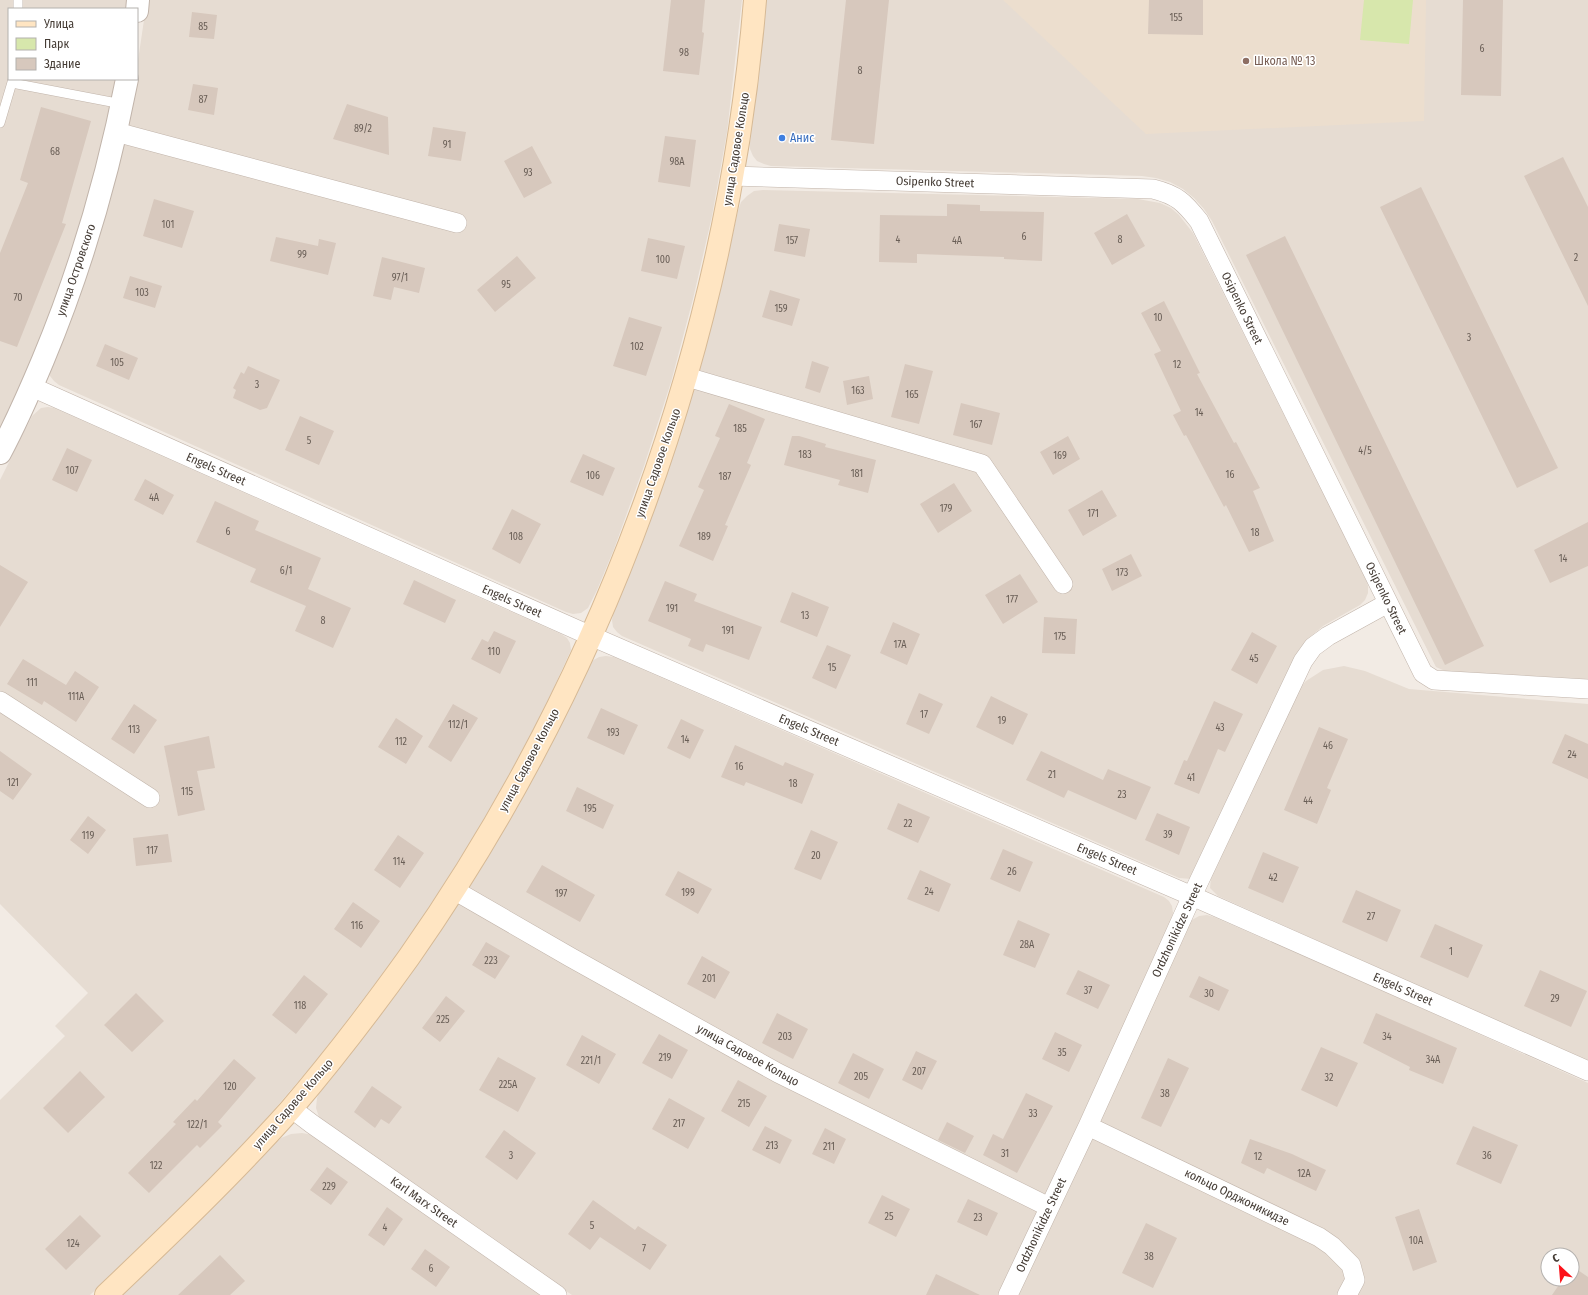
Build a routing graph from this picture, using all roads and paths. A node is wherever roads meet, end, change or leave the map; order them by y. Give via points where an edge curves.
1 (754, 0) edge
2 (127, 80) edge
3 (12, 81) edge
4 (122, 104) junction
5 (0, 123) edge
6 (116, 132) junction
7 (732, 176) junction
8 (457, 223) dead end
9 (687, 377) junction
10 (32, 387) junction
11 (0, 453) edge
12 (1063, 584) dead end
13 (1388, 602) junction
14 (591, 636) junction
15 (1588, 689) edge
16 (0, 701) edge
17 (150, 798) dead end
18 (454, 890) junction
19 (1192, 896) junction
20 (1588, 1071) edge
21 (292, 1108) junction
22 (1088, 1126) junction
23 (1049, 1207) junction
24 (106, 1295) edge
25 (557, 1295) edge
26 (1008, 1295) edge
27 (1347, 1295) edge

1 - 7 main road, улица Садовое Кольцо via 745,91
2 - 4 street, улица Островского
3 - 4 lane
3 - 5 lane
4 - 6 street, улица Островского
6 - 8 street
6 - 10 street, улица Островского via 81,262
7 - 9 main road, улица Садовое Кольцо
7 - 13 street, Osipenko Street via 1153,189 1177,198 1199,221
9 - 12 street via 982,464
9 - 14 main road, улица Садовое Кольцо via 642,513
10 - 11 street, улица Островского
10 - 14 street, Engels Street
13 - 15 street, Osipenko Street via 1423,673 1434,680
13 - 19 street, Ordzhonikidze Street via 1328,636 1314,647 1304,661
14 - 18 main road, улица Садовое Кольцо via 527,766
14 - 19 street, Engels Street
16 - 17 street
18 - 21 main road, улица Садовое Кольцо via 361,1022
18 - 23 street, улица Садовое Кольцо via 778,1073
19 - 20 street, Engels Street
19 - 22 street, Ordzhonikidze Street
21 - 24 main road, улица Садовое Кольцо via 207,1197
21 - 25 street, Karl Marx Street
22 - 23 street, Ordzhonikidze Street
22 - 27 street, кольцо Орджоникидзе via 1319,1237 1351,1265 1355,1280
23 - 26 street, Ordzhonikidze Street

